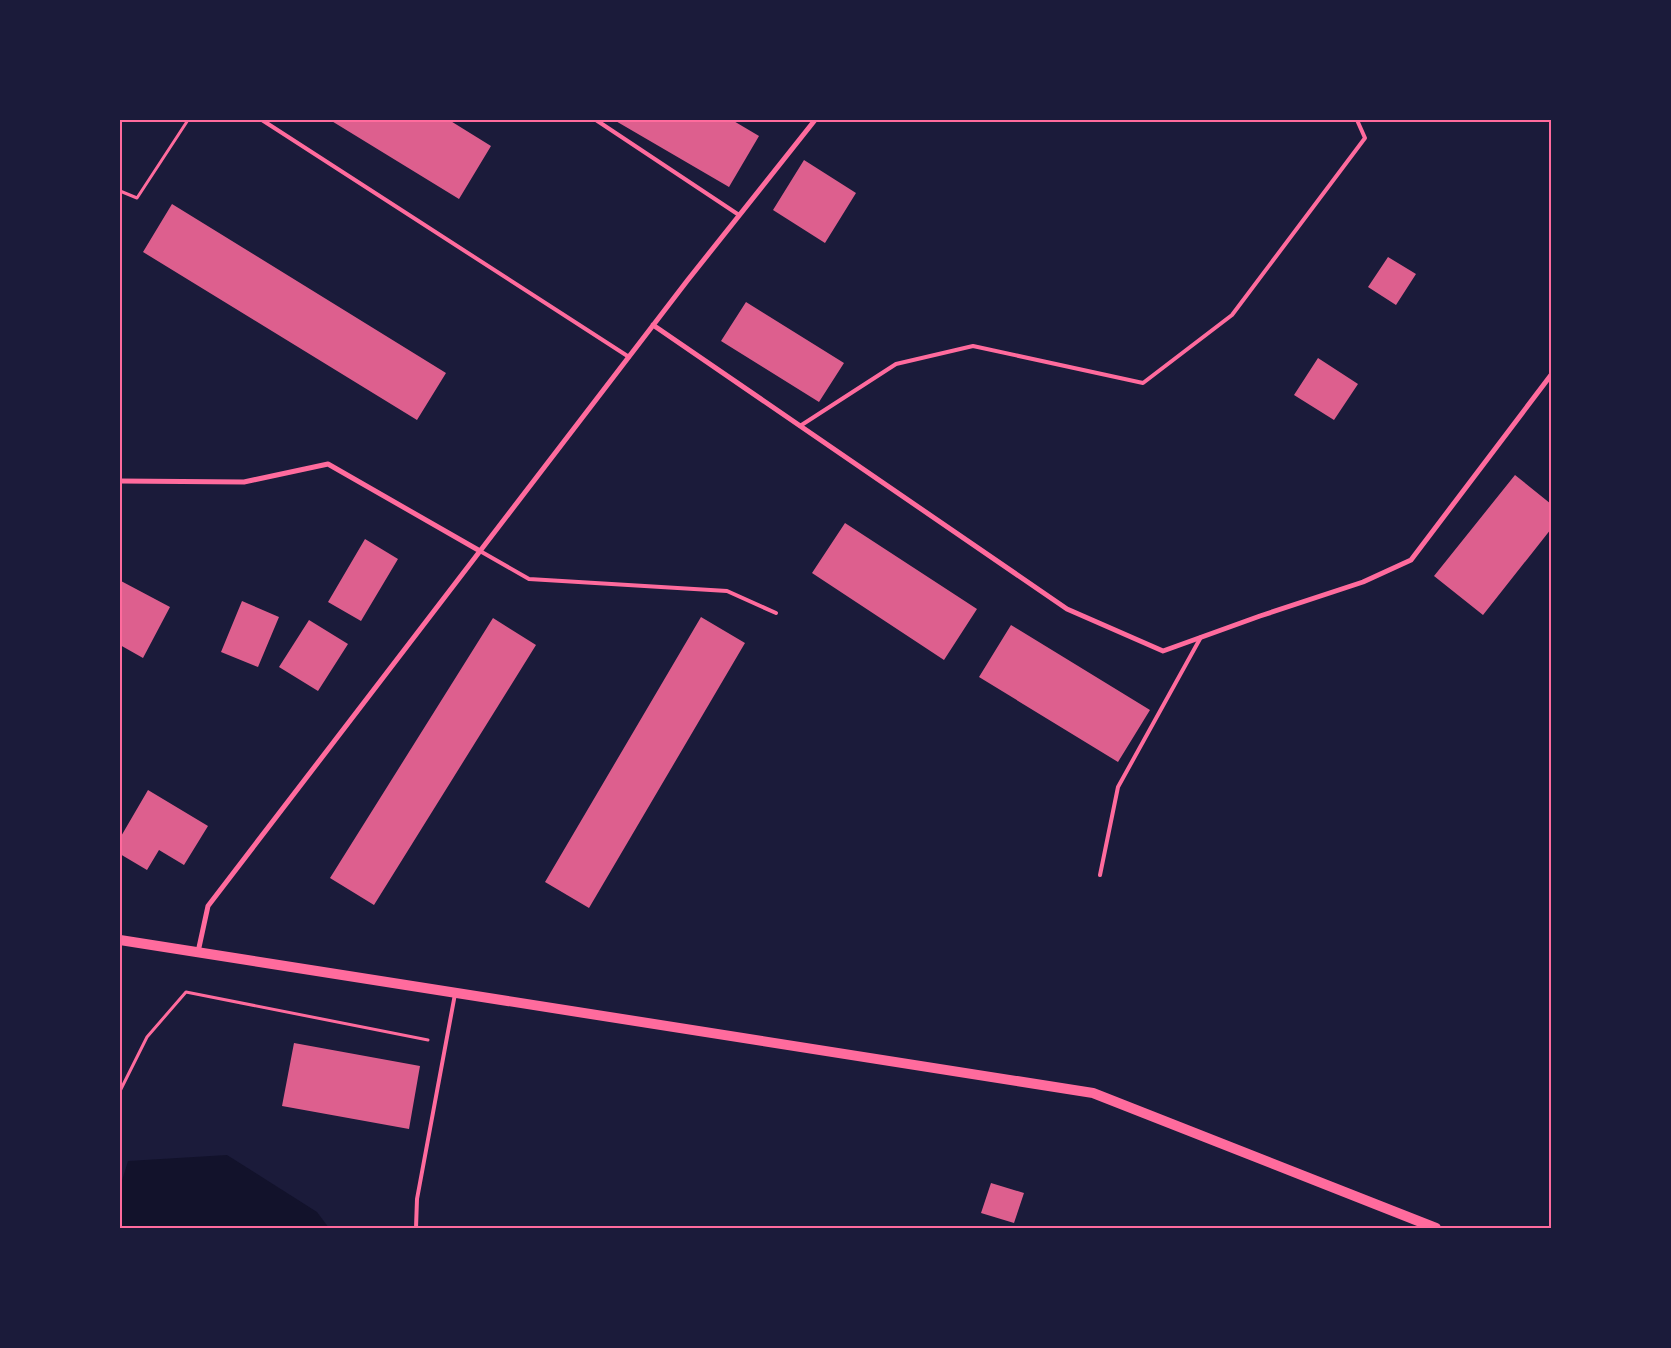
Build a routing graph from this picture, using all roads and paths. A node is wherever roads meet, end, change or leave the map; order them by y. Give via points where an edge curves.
1 (188, 120) edge
2 (262, 120) edge
3 (596, 120) edge
4 (815, 120) edge
5 (1357, 120) edge
6 (120, 191) edge
7 (739, 215) junction
8 (653, 325) junction
9 (629, 357) junction
10 (1551, 375) edge
11 (800, 426) junction
12 (120, 481) edge
13 (480, 551) junction
14 (776, 613) dead end
15 (1201, 637) junction
16 (1100, 875) dead end
17 (120, 940) edge
18 (198, 952) junction
19 (456, 993) junction
20 (446, 1043) junction
21 (120, 1091) edge
22 (416, 1228) edge
23 (1436, 1228) edge

1 - 6 path via 137,198
2 - 9 lane
3 - 7 lane
4 - 7 street
5 - 11 lane via 1365,138 1232,315 1143,383 973,346 896,364
7 - 8 street
8 - 9 street
8 - 11 street
9 - 13 street
10 - 15 street via 1411,560 1363,582
11 - 15 street via 1067,609 1163,652
12 - 13 street via 244,482 328,464
13 - 14 lane via 529,579 727,591
13 - 18 street via 208,906
15 - 16 lane via 1118,787
17 - 18 main road
18 - 19 main road
19 - 20 lane
19 - 23 main road via 1092,1093
20 - 21 path via 186,992 147,1036
20 - 22 lane via 418,1198

